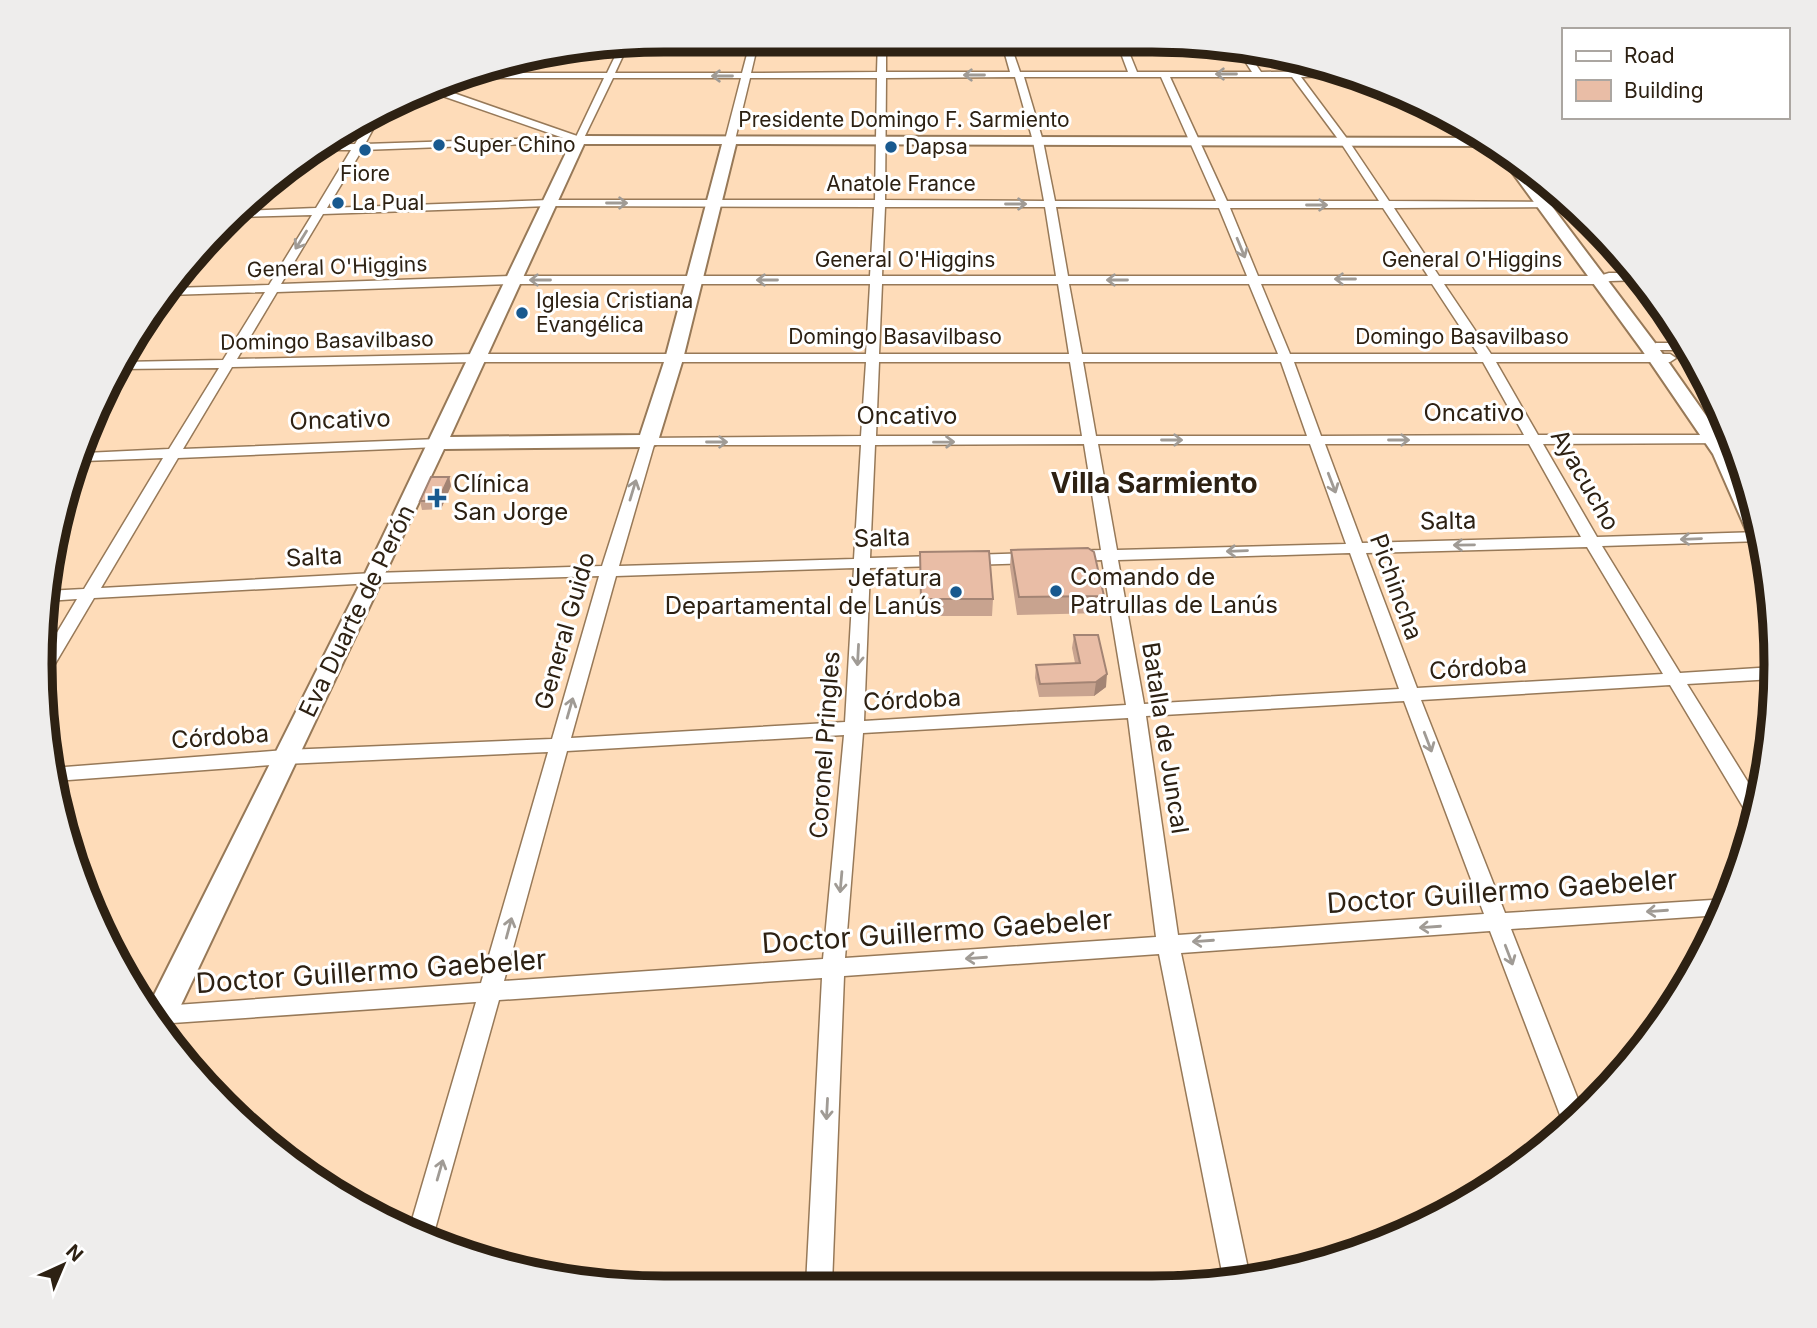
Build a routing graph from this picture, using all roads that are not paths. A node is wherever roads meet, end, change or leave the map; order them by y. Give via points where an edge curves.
1 (752, 52) edge
2 (881, 52) edge
3 (1009, 52) edge
4 (1125, 52) edge
5 (620, 54) edge
6 (1248, 60) edge
7 (1133, 74) junction
8 (1164, 74) junction
9 (1258, 74) junction
10 (1294, 74) junction
11 (1314, 74) edge
12 (880, 75) junction
13 (1018, 75) junction
14 (496, 76) edge
15 (610, 76) junction
16 (746, 76) junction
17 (445, 93) edge
18 (370, 128) edge
19 (579, 140) junction
20 (730, 141) junction
21 (879, 141) junction
22 (1038, 141) junction
23 (1193, 141) junction
24 (1345, 142) junction
25 (1471, 142) edge
26 (359, 146) junction
27 (338, 147) edge
28 (549, 203) junction
29 (715, 203) junction
30 (880, 203) junction
31 (1050, 204) junction
32 (1223, 204) junction
33 (1386, 205) junction
34 (1554, 205) edge
35 (320, 211) junction
36 (251, 214) edge
37 (1626, 277) edge
38 (1604, 278) junction
39 (876, 279) junction
40 (1435, 279) junction
41 (512, 280) junction
42 (695, 280) junction
43 (1063, 280) junction
44 (1253, 280) junction
45 (271, 288) junction
46 (179, 292) edge
47 (1665, 351) edge
48 (1486, 356) junction
49 (1077, 357) junction
50 (475, 358) junction
51 (872, 358) junction
52 (674, 359) junction
53 (1286, 359) junction
54 (228, 364) junction
55 (130, 366) edge
56 (1713, 419) edge
57 (1532, 439) junction
58 (1721, 439) edge
59 (1089, 440) junction
60 (1315, 440) junction
61 (648, 442) junction
62 (438, 443) junction
63 (866, 443) junction
64 (174, 453) junction
65 (89, 457) edge
66 (1731, 464) edge
67 (1737, 484) edge
68 (1751, 538) edge
69 (1592, 542) junction
70 (1356, 548) junction
71 (1109, 555) junction
72 (862, 563) junction
73 (608, 571) junction
74 (374, 578) junction
75 (88, 594) junction
76 (57, 595) edge
77 (52, 654) edge
78 (1764, 674) edge
79 (1676, 679) junction
80 (1411, 696) junction
81 (1136, 711) junction
82 (854, 728) junction
83 (560, 745) junction
84 (285, 757) junction
85 (63, 773) edge
86 (1749, 800) edge
87 (1714, 907) edge
88 (1497, 922) junction
89 (1168, 943) junction
90 (833, 969) junction
91 (491, 993) junction
92 (160, 1010) edge
93 (165, 1016) edge
94 (1570, 1111) edge
95 (424, 1226) edge
96 (1235, 1270) edge
97 (819, 1276) edge

1 - 16 street, General Guido
2 - 12 street, Coronel Pringles
3 - 13 street, Batalla de Juncal
4 - 7 street
5 - 15 street, Eva Duarte de Perón
6 - 9 street
7 - 8 street
7 - 13 street
9 -> 8 street
8 - 23 street, Pichincha
9 - 10 street
10 - 11 street
10 - 24 street, Ayacucho
13 -> 12 street
12 - 16 street
12 - 21 street, Coronel Pringles
13 - 22 street, Batalla de Juncal
14 - 15 street
16 -> 15 street
15 - 19 street, Eva Duarte de Perón
16 - 20 street, General Guido
17 - 19 street
18 - 26 street
19 - 20 main road, Presidente Domingo F. Sarmiento
19 - 26 street, Presidente Domingo F. Sarmiento
19 - 28 main road, Eva Duarte de Perón
20 - 21 main road, Presidente Domingo F. Sarmiento
20 - 29 main road, General Guido
21 - 22 main road, Presidente Domingo F. Sarmiento
21 - 30 street, Coronel Pringles
22 - 23 main road, Presidente Domingo F. Sarmiento
22 - 31 street, Batalla de Juncal
23 - 24 main road, Presidente Domingo F. Sarmiento
23 - 32 street, Pichincha
24 - 25 main road, Presidente Domingo F. Sarmiento
24 - 33 street, Ayacucho
26 - 27 street, Presidente Domingo F. Sarmiento
26 - 35 street
28 -> 29 street, Anatole France
28 - 35 street, Anatole France
28 - 41 main road, Eva Duarte de Perón
29 - 30 street, Anatole France
29 - 42 main road, General Guido
30 -> 31 street, Anatole France
30 - 39 street, Coronel Pringles
31 - 32 street, Anatole France
31 - 43 street, Batalla de Juncal
32 -> 33 street, Anatole France
32 -> 44 street, Pichincha
33 - 34 street, Anatole France
33 - 40 street, Ayacucho
34 - 38 main road
35 - 36 street, Anatole France
35 -> 45 street
37 - 38 street, General O'Higgins
38 - 40 street, General O'Higgins
38 - 47 main road
39 -> 42 street, General O'Higgins
39 - 43 street, General O'Higgins
39 - 51 street, Coronel Pringles
40 -> 44 street, General O'Higgins
40 - 48 street, Ayacucho
42 -> 41 street, General O'Higgins
41 - 45 street, General O'Higgins
41 - 50 main road, Eva Duarte de Perón
42 - 52 main road, General Guido
44 -> 43 street, General O'Higgins
43 - 49 street, Batalla de Juncal
44 - 53 street, Pichincha
45 - 46 street, General O'Higgins
45 - 54 street
47 - 48 street, Domingo Basavilbaso
47 - 56 main road
48 - 53 street, Domingo Basavilbaso
48 - 57 street, Ayacucho
49 - 51 street, Domingo Basavilbaso
49 - 53 street, Domingo Basavilbaso
49 - 59 street, Batalla de Juncal
50 - 52 street, Domingo Basavilbaso
50 - 54 street, Domingo Basavilbaso
50 - 62 main road, Eva Duarte de Perón
51 - 52 street, Domingo Basavilbaso
51 - 63 street, Coronel Pringles
52 - 61 main road, General Guido
53 - 60 street, Pichincha
54 - 55 street, Domingo Basavilbaso
54 - 64 street
57 - 58 street, Oncativo
60 -> 57 street, Oncativo
57 - 69 street, Ayacucho
59 -> 60 street, Oncativo
63 -> 59 street, Oncativo
59 - 71 street, Batalla de Juncal
60 -> 70 street, Pichincha
61 - 62 main road, Oncativo
61 -> 63 street, Oncativo
73 -> 61 street, General Guido
62 - 64 street, Oncativo
62 - 74 main road, Eva Duarte de Perón
63 - 72 street, Coronel Pringles
64 - 65 street, Oncativo
64 - 75 street
66 - 67 main road
68 -> 69 street, Salta
69 -> 70 street, Salta
69 - 79 street, Ayacucho
70 -> 71 street, Salta
70 - 80 street, Pichincha
71 - 72 street, Salta
71 - 81 street, Batalla de Juncal
72 - 73 street, Salta
72 -> 82 street, Coronel Pringles
73 - 74 street, Salta
83 -> 73 street, General Guido
74 - 75 street, Salta
74 - 84 main road, Eva Duarte de Perón
75 - 76 street, Salta
75 - 77 street
78 - 79 street, Córdoba
79 - 80 street, Córdoba
79 - 86 street, Ayacucho
80 - 81 street, Córdoba
80 -> 88 street, Pichincha
81 - 82 street, Córdoba
81 - 89 street, Batalla de Juncal
82 - 83 street, Córdoba
82 -> 90 street, Coronel Pringles
83 - 84 street, Córdoba
91 -> 83 street, General Guido
84 - 85 street, Córdoba
84 - 92 main road, Eva Duarte de Perón
87 -> 88 street, Doctor Guillermo Gaebeler
88 -> 89 street, Doctor Guillermo Gaebeler
88 -> 94 street, Pichincha
89 -> 90 street, Doctor Guillermo Gaebeler
89 - 96 street, Batalla de Juncal
90 - 91 street, Doctor Guillermo Gaebeler
90 -> 97 street, Coronel Pringles
91 - 93 street, Doctor Guillermo Gaebeler
95 -> 91 street, General Guido

